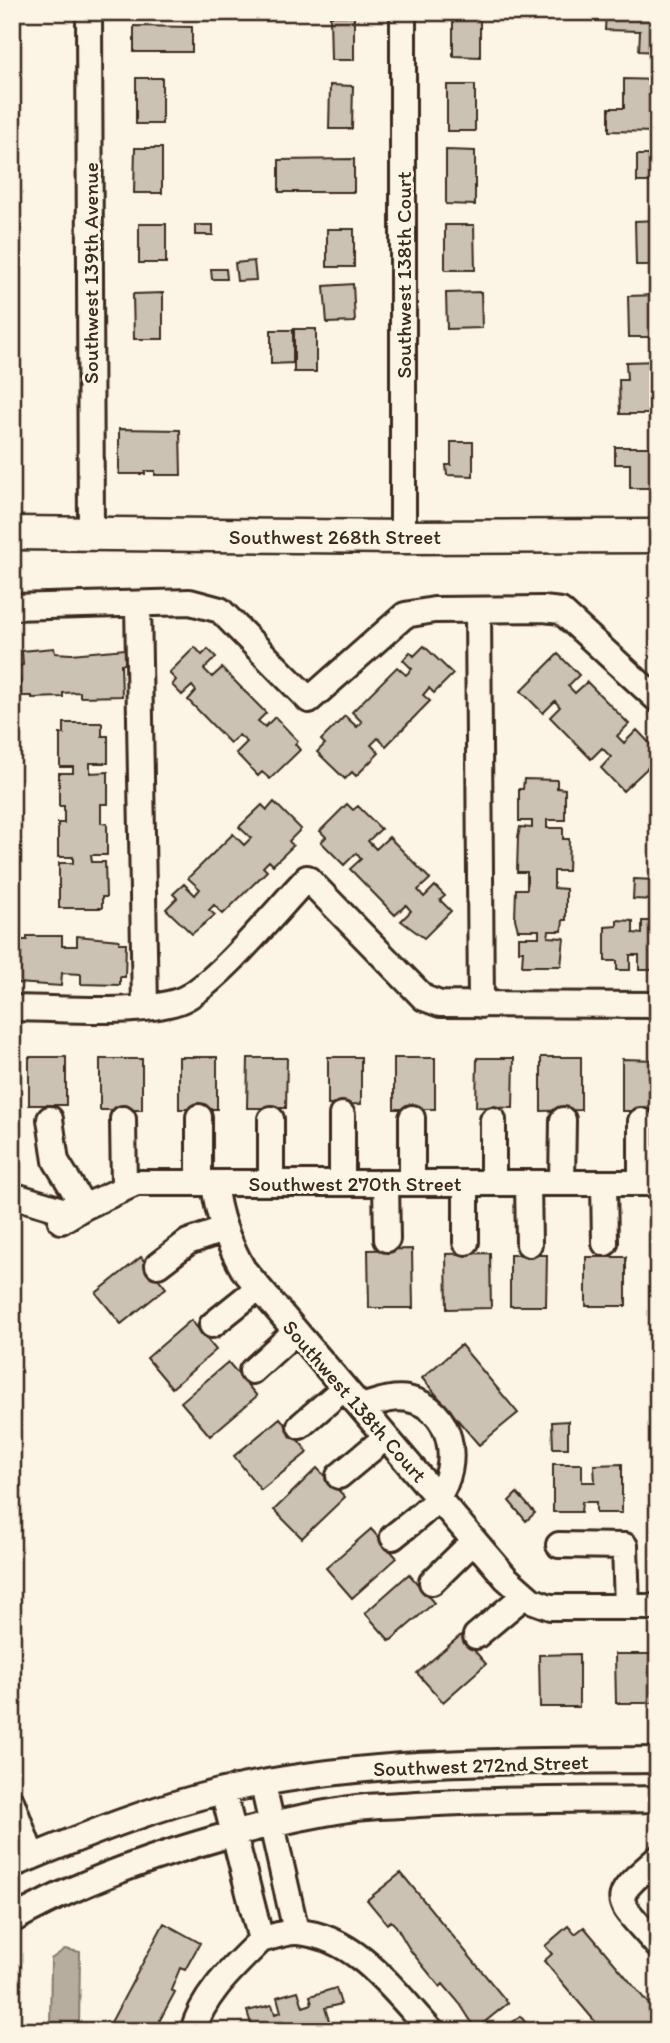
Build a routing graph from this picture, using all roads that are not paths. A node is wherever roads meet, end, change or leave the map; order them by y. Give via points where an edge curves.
1 (89, 12) edge
2 (403, 12) edge
3 (12, 533) edge
4 (91, 534) junction
5 (658, 536) edge
6 (403, 537) junction
7 (138, 604) junction
8 (12, 607) edge
9 (478, 612) junction
10 (655, 688) edge
11 (481, 1004) junction
12 (658, 1006) edge
13 (12, 1008) edge
14 (145, 1008) junction
15 (342, 1115) dead end
16 (199, 1117) dead end
17 (412, 1118) dead end
18 (50, 1119) dead end
19 (123, 1119) dead end
20 (271, 1119) dead end
21 (493, 1119) dead end
22 (563, 1120) dead end
23 (641, 1121) dead end
24 (206, 1183) junction
25 (271, 1183) junction
26 (342, 1183) junction
27 (386, 1183) junction
28 (412, 1183) junction
29 (466, 1183) junction
30 (493, 1183) junction
31 (528, 1183) junction
32 (562, 1183) junction
33 (604, 1183) junction
34 (649, 1183) edge
35 (124, 1187) junction
36 (12, 1195) edge
37 (73, 1213) junction
38 (223, 1230) junction
39 (387, 1239) dead end
40 (466, 1242) dead end
41 (605, 1243) dead end
42 (529, 1244) dead end
43 (159, 1265) dead end
44 (258, 1288) junction
45 (212, 1325) dead end
46 (296, 1331) junction
47 (252, 1371) dead end
48 (344, 1388) junction
49 (361, 1408) junction
50 (300, 1426) dead end
51 (386, 1437) junction
52 (339, 1476) dead end
53 (438, 1498) junction
54 (393, 1537) dead end
55 (474, 1541) junction
56 (559, 1545) dead end
57 (432, 1582) dead end
58 (528, 1598) junction
59 (627, 1607) junction
60 (658, 1607) edge
61 (476, 1636) dead end
62 (658, 1760) edge
63 (263, 1785) junction
64 (223, 1791) junction
65 (658, 1799) edge
66 (12, 1803) edge
67 (274, 1824) junction
68 (234, 1833) junction
69 (658, 1857) edge
70 (22, 1861) edge
71 (12, 1920) edge
72 (296, 1931) junction
73 (261, 1940) junction
74 (658, 1946) edge
75 (193, 2031) edge
76 (431, 2031) edge

1 - 4 street, Southwest 139th Avenue
2 - 6 street, Southwest 138th Court
3 - 4 main road, Southwest 268th Street
4 - 6 main road, Southwest 268th Street
5 - 6 main road, Southwest 268th Street
7 - 8 street
7 - 9 street via 190,602 220,610 309,700 405,615 434,610
7 - 14 street
9 - 10 street via 561,611
9 - 11 street
11 - 12 street
11 - 14 street via 440,1004 424,998 307,878 204,987 180,1001
13 - 14 street
15 - 26 street
16 - 24 street, Southwest 138th Court
17 - 28 street
18 - 37 street via 56,1161
19 - 35 street
20 - 25 street
21 - 30 street
22 - 32 street
23 - 34 street
24 - 25 street, Southwest 270th Street
24 - 35 street, Southwest 270th Street
24 - 38 street, Southwest 138th Court
25 - 26 street, Southwest 270th Street
26 - 27 street, Southwest 270th Street
27 - 28 street, Southwest 270th Street
27 - 39 street
28 - 29 street, Southwest 270th Street
29 - 30 street, Southwest 270th Street
29 - 40 street
30 - 31 street, Southwest 270th Street
31 - 32 street, Southwest 270th Street
31 - 42 street
32 - 33 street, Southwest 270th Street
33 - 34 street, Southwest 270th Street
33 - 41 street
35 - 37 street, Southwest 270th Street
36 - 37 street
38 - 43 street via 188,1242
38 - 44 street, Southwest 138th Court
44 - 45 street
44 - 46 street, Southwest 138th Court
46 - 47 street
46 - 48 street, Southwest 138th Court
48 - 49 street, Southwest 138th Court
48 - 50 street
49 - 51 street, Southwest 138th Court
49 - 53 street via 388,1399 407,1399 426,1406 442,1420 451,1440 451,1465
51 - 52 street
51 - 53 street, Southwest 138th Court
53 - 54 street
53 - 55 street, Southwest 138th Court
55 - 57 street
55 - 58 street, Southwest 138th Court
56 - 59 street via 625,1546
58 - 59 street via 551,1607
58 - 61 street
59 - 60 street
62 - 63 street, Southwest 272nd Street via 458,1761 361,1769
63 - 64 street, Southwest 272nd Street
63 - 67 street
64 - 68 street
64 - 70 street, Southwest 272nd Street via 92,1832
65 - 67 street, Southwest 272nd Street via 351,1809
66 - 70 street
67 - 68 street, Southwest 272nd Street
67 - 72 street
68 - 71 street, Southwest 272nd Street via 104,1878
68 - 73 street
69 - 74 street via 623,1889 620,1898
72 - 73 street
72 - 76 street via 331,1939 363,1958
73 - 75 street via 214,1990

